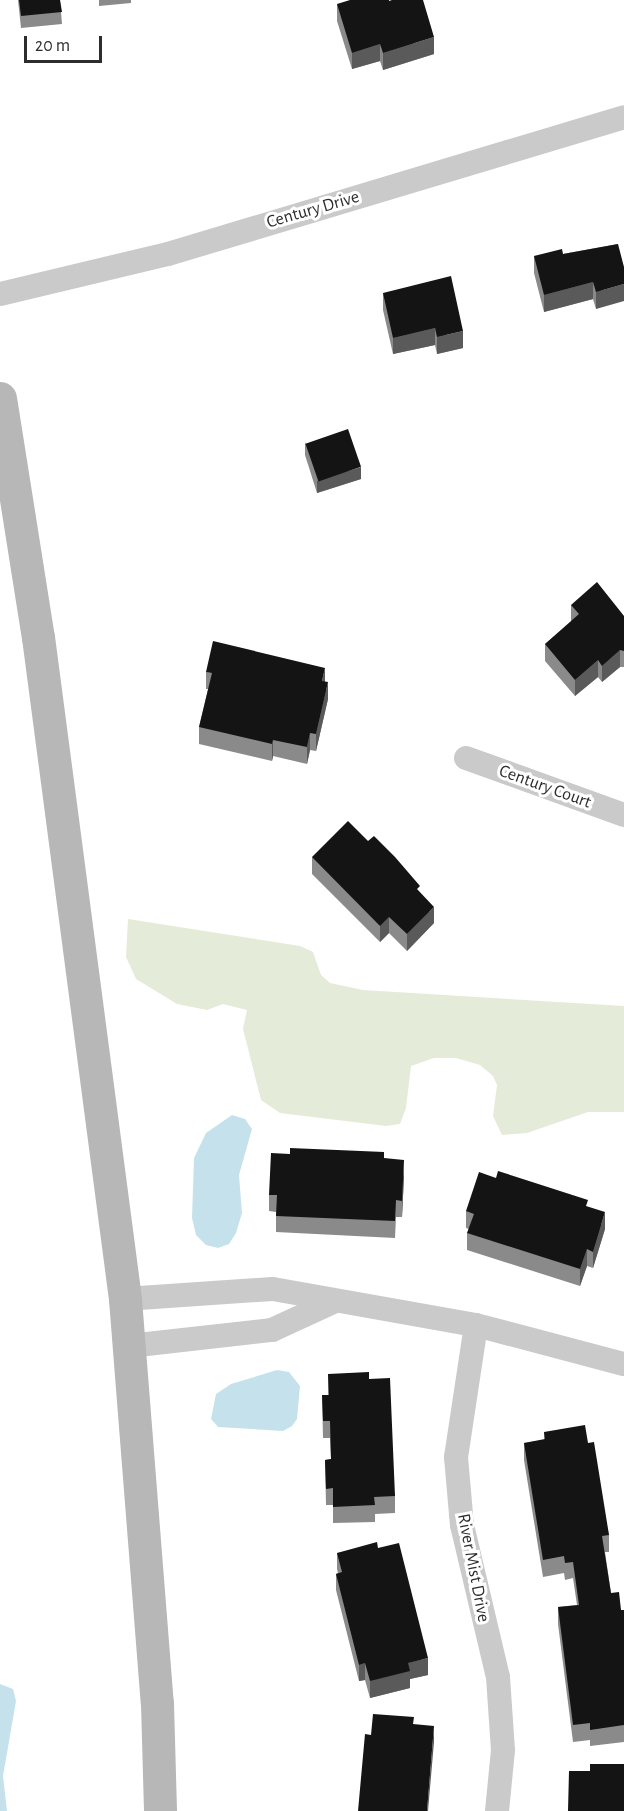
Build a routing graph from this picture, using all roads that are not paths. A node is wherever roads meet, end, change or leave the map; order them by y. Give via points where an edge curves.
1 (624, 117) edge
2 (0, 294) edge
3 (0, 398) edge
4 (466, 758) dead end
5 (624, 815) edge
6 (125, 1299) junction
7 (333, 1302) junction
8 (476, 1325) junction
9 (129, 1346) junction
10 (624, 1365) edge
11 (160, 1811) edge
12 (497, 1811) edge

1 - 2 street, Century Drive via 168,254
3 - 6 main road via 39,649
4 - 5 street, Century Court
6 - 7 street via 273,1289
6 - 9 main road
7 - 8 street via 397,1308
7 - 9 street via 272,1330
8 - 10 street
8 - 12 street, River Mist Drive via 456,1457 462,1525 498,1677 503,1750
9 - 11 main road via 156,1704

